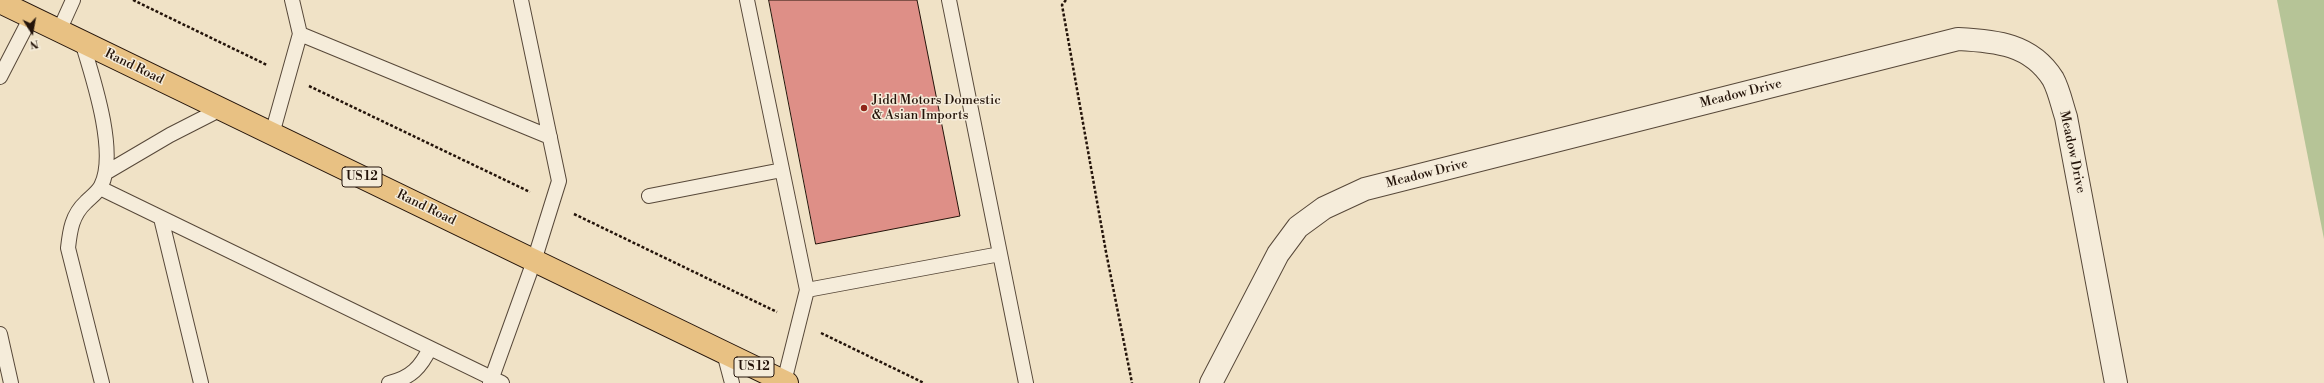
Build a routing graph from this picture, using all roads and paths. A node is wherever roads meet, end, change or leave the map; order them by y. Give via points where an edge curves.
1 (73, 0) edge
2 (292, 0) edge
3 (521, 0) edge
4 (747, 0) edge
5 (949, 0) edge
6 (1066, 0) edge
7 (0, 2) edge
8 (31, 17) junction
9 (60, 31) junction
10 (300, 34) junction
11 (82, 42) junction
12 (0, 77) edge
13 (221, 109) junction
14 (272, 134) junction
15 (550, 137) junction
16 (782, 170) junction
17 (107, 172) junction
18 (100, 188) junction
19 (649, 196) dead end
20 (161, 218) junction
21 (1000, 254) junction
22 (534, 260) junction
23 (808, 290) junction
24 (0, 334) edge
25 (430, 348) junction
26 (724, 353) junction
27 (495, 381) edge
28 (786, 382) edge
29 (11, 383) edge
30 (102, 383) edge
31 (201, 383) edge
32 (389, 383) edge
33 (732, 383) edge
34 (1026, 383) edge
35 (1132, 383) edge
36 (1211, 383) edge
37 (2116, 383) edge

1 - 9 lane
2 - 10 lane
3 - 15 lane
4 - 16 lane
5 - 21 lane
6 - 35 path via 1062,5 1063,13
7 - 8 main road, Rand Road / US 12
8 - 9 main road, Rand Road / US 12
8 - 12 lane
9 - 11 main road, Rand Road / US 12
10 - 14 lane
10 - 15 lane
11 - 13 main road, Rand Road / US 12
11 - 17 lane via 99,100
13 - 14 main road, Rand Road / US 12
13 - 17 lane via 170,134
14 - 22 main road, Rand Road / US 12
15 - 22 lane via 559,181
16 - 19 lane
16 - 23 lane
17 - 18 lane
18 - 20 lane
18 - 30 lane via 78,209 70,227 68,248
20 - 25 lane
20 - 31 lane
21 - 23 lane
21 - 34 lane
22 - 26 main road, Rand Road / US 12
22 - 27 lane
23 - 28 lane
24 - 29 lane
25 - 27 lane
25 - 32 lane via 423,364 412,373
26 - 28 main road, Rand Road / US 12
26 - 33 lane
36 - 37 street, Meadow Drive via 1278,254 1298,227 1324,208 1366,189 1958,39 1997,42 2031,54 2053,80 2066,117

